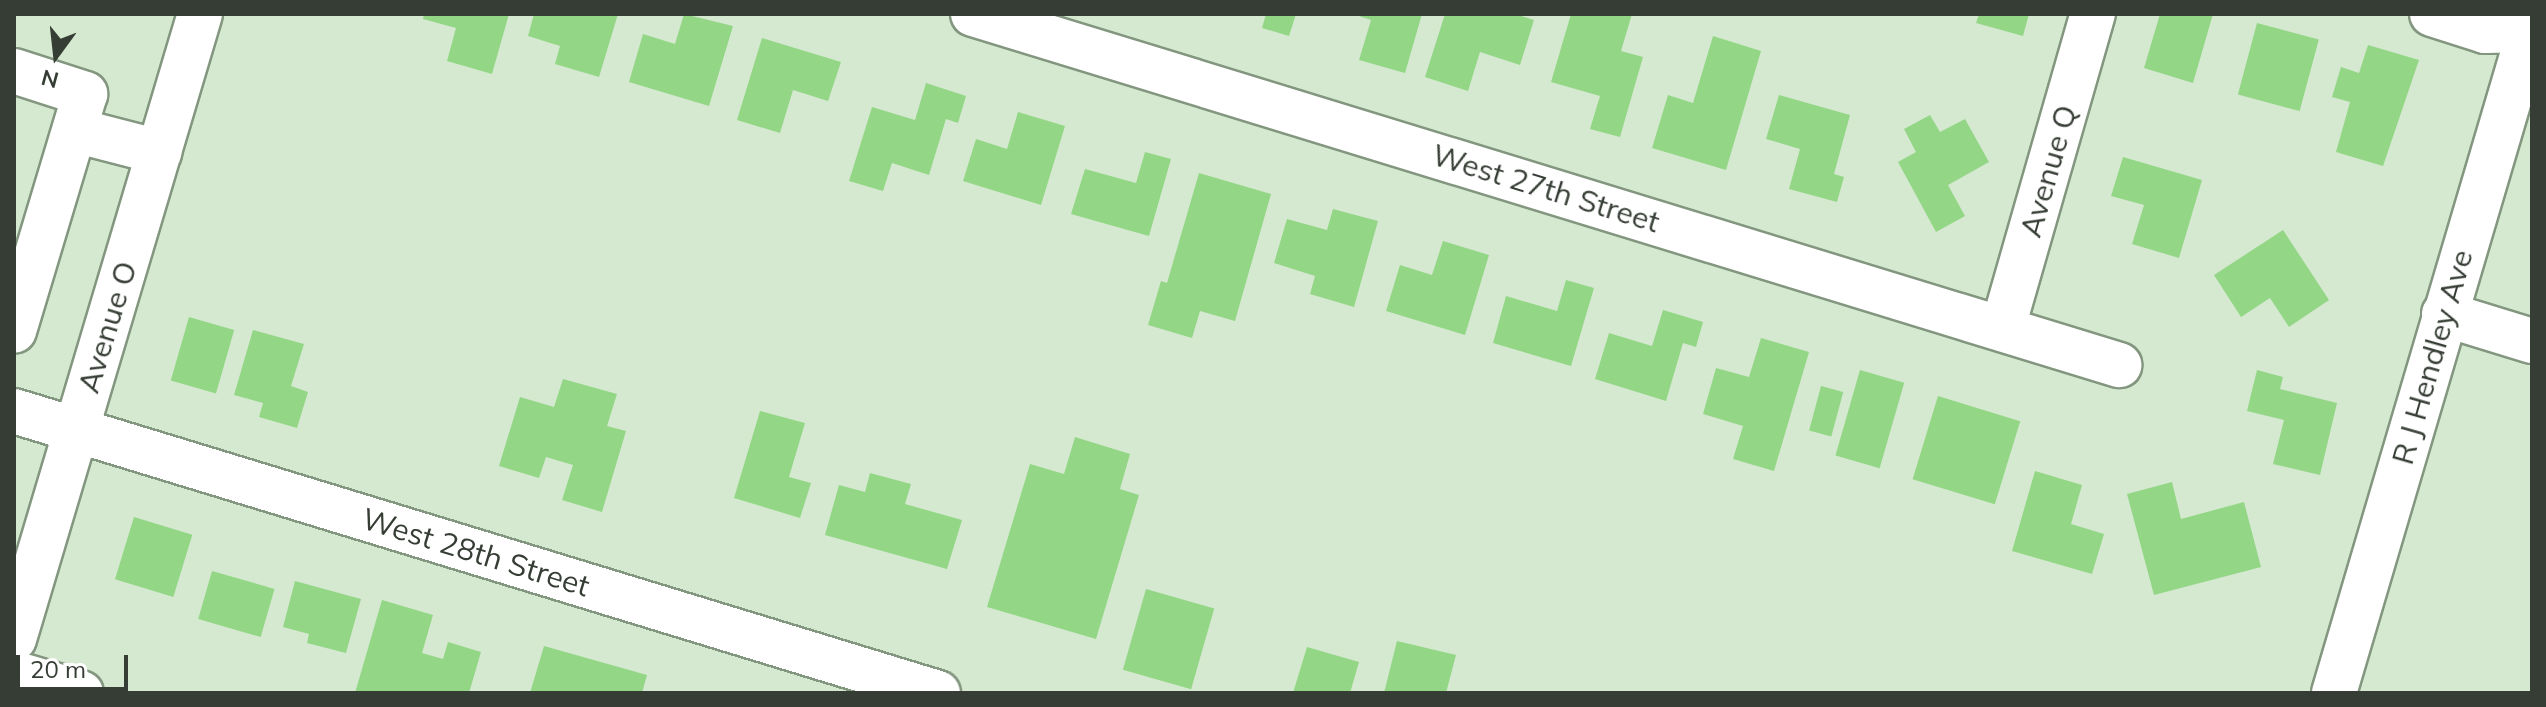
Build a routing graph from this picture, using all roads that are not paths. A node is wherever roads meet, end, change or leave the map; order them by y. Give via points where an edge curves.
1 (200, 14) edge
2 (973, 14) edge
3 (2093, 14) edge
4 (2432, 14) edge
5 (2526, 24) edge
6 (14, 71) edge
7 (78, 131) junction
8 (159, 152) junction
9 (2444, 314) junction
10 (2003, 327) junction
11 (14, 331) edge
12 (2532, 341) edge
13 (2119, 365) dead end
14 (14, 411) edge
15 (76, 430) junction
16 (14, 639) edge
17 (14, 673) edge
18 (81, 693) edge
19 (938, 693) edge
20 (2335, 693) edge

1 - 8 street, Avenue O
2 - 10 street, West 27th Street
3 - 10 street, Avenue Q
4 - 5 street via 2485,31
5 - 9 street, R J Hendley Ave
6 - 7 street via 85,94
7 - 8 street
7 - 11 street
8 - 15 street, Avenue O
9 - 12 street
9 - 20 street, R J Hendley Ave
10 - 13 street, West 27th Street
14 - 15 street, West 28th Street
15 - 16 street, Avenue O
15 - 19 street, West 28th Street
17 - 18 street

